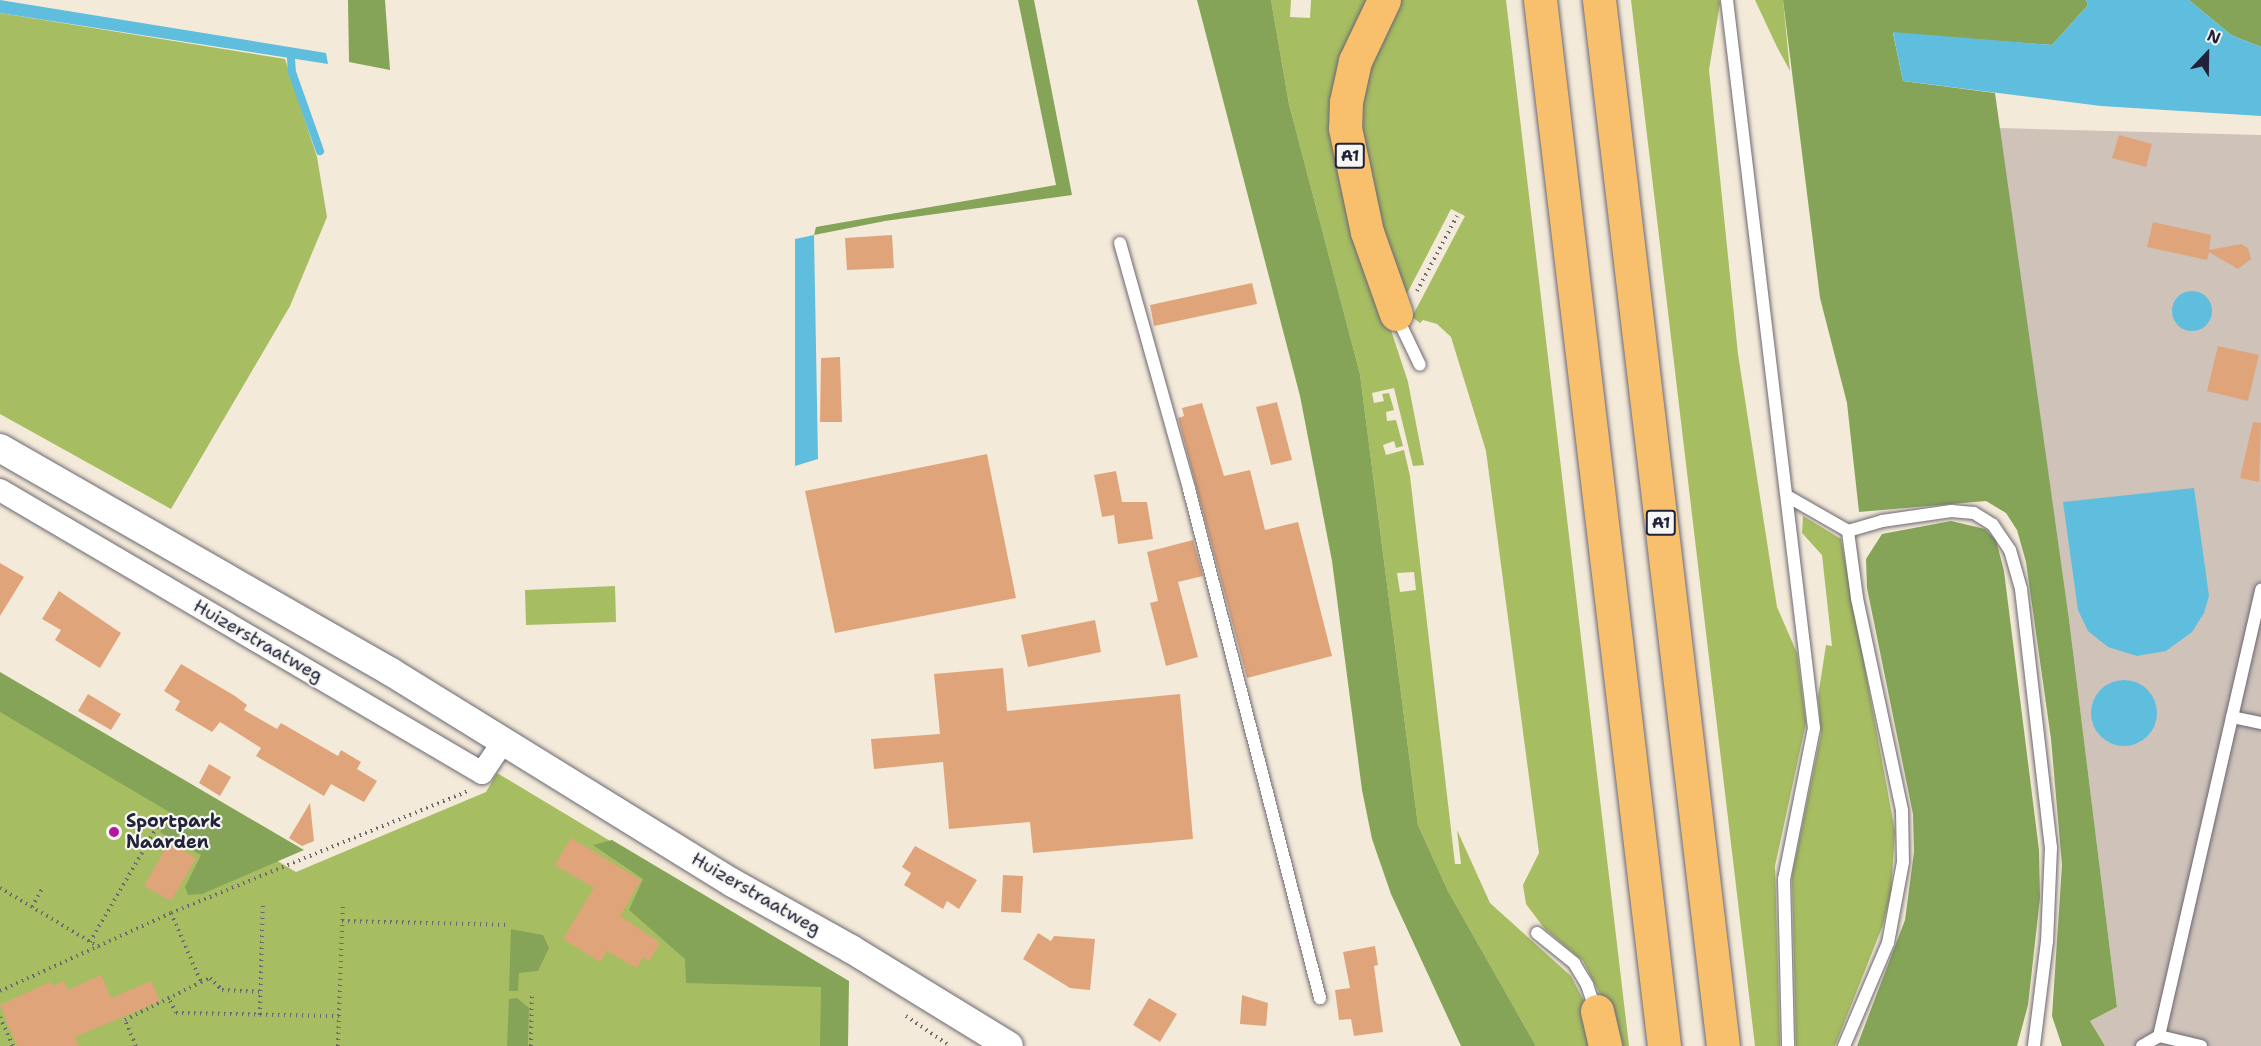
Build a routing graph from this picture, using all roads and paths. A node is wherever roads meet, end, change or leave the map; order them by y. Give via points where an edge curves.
1 (1384, 0) edge
2 (1540, 0) edge
3 (1599, 0) edge
4 (1727, 0) edge
5 (1457, 216) dead end
6 (1120, 243) dead end
7 (1398, 319) junction
8 (1420, 365) dead end
9 (0, 448) edge
10 (0, 490) edge
11 (1787, 496) junction
12 (1848, 531) junction
13 (2261, 590) edge
14 (2232, 717) junction
15 (2261, 723) edge
16 (503, 742) junction
17 (483, 773) junction
18 (165, 815) dead end
19 (0, 888) edge
20 (42, 889) dead end
21 (263, 902) dead end
22 (343, 905) dead end
23 (32, 907) junction
24 (171, 913) junction
25 (342, 921) junction
26 (509, 925) dead end
27 (1537, 933) dead end
28 (90, 942) junction
29 (99, 947) junction
30 (201, 982) junction
31 (0, 992) edge
32 (260, 992) junction
33 (532, 994) dead end
34 (1320, 998) dead end
35 (170, 1001) junction
36 (1597, 1011) joint
37 (260, 1015) junction
38 (339, 1016) junction
39 (0, 1017) edge
40 (2159, 1036) junction
41 (13, 1046) edge
42 (136, 1046) edge
43 (338, 1046) edge
44 (531, 1046) edge
45 (1009, 1046) edge
46 (1605, 1046) edge
47 (1664, 1046) edge
48 (1723, 1046) edge
49 (1788, 1046) edge
50 (1844, 1046) edge
51 (2034, 1046) edge
52 (2142, 1046) edge
53 (2201, 1046) edge

1 - 7 highway, A1 via 1355,61 1345,128 1364,221
2 - 47 highway
3 - 48 highway, A1
4 - 11 lane
5 - 7 path
6 - 34 lane via 1189,489
7 - 8 lane, A1
9 - 16 street, Huizerstraatweg via 391,672
10 - 17 street, Huizerstraatweg
11 - 12 lane
11 - 49 lane via 1814,728 1784,879
12 - 50 lane via 1857,597 1902,810 1904,862 1888,943
12 - 51 lane via 1889,520 1964,511 1984,517 1993,525 2015,563 2051,847 2047,941
13 - 14 lane
14 - 15 lane
14 - 40 lane
16 - 17 street
16 - 45 street, Huizerstraatweg
17 - 24 path via 471,789
18 - 28 path
19 - 23 path
20 - 23 path
21 - 32 path
22 - 25 path
23 - 28 path
24 - 29 path
24 - 30 path
25 - 26 path
25 - 38 path
27 - 36 lane via 1574,963
28 - 29 path
29 - 31 path
30 - 32 path via 210,978 222,990
30 - 35 path via 173,994
32 - 37 path
33 - 44 path
35 - 37 path via 176,1013
35 - 42 path via 125,1020
36 - 46 highway
37 - 38 path
38 - 43 path
39 - 41 path
40 - 52 lane
40 - 53 lane

